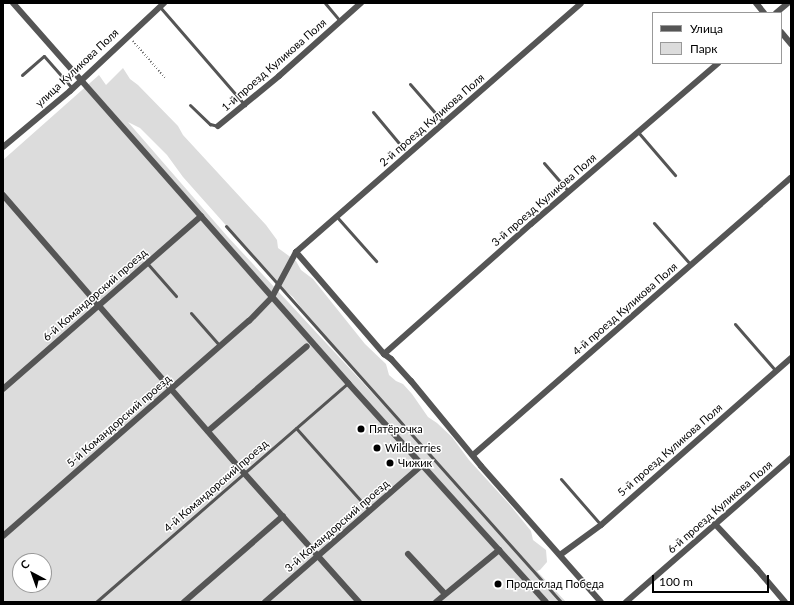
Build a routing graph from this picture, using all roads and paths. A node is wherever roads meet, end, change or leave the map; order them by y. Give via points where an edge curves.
1 (13, 3) edge
2 (325, 3) edge
3 (361, 3) edge
4 (581, 3) edge
5 (756, 3) edge
6 (788, 3) edge
7 (162, 5) edge
8 (763, 12) edge
9 (777, 12) edge
10 (340, 21) junction
11 (782, 33) edge
12 (128, 35) junction
13 (791, 44) edge
14 (717, 64) edge
15 (22, 75) dead end
16 (166, 79) dead end
17 (81, 80) junction
18 (410, 84) dead end
19 (72, 88) junction
20 (190, 105) dead end
21 (245, 105) junction
22 (373, 112) dead end
23 (444, 123) junction
24 (218, 126) joint
25 (638, 132) junction
26 (3, 147) edge
27 (408, 154) junction
28 (544, 163) dead end
29 (675, 175) dead end
30 (791, 178) edge
31 (569, 192) junction
32 (3, 195) edge
33 (201, 216) junction
34 (337, 217) junction
35 (654, 223) dead end
36 (226, 226) dead end
37 (296, 252) junction
38 (376, 261) dead end
39 (146, 263) junction
40 (691, 265) junction
41 (280, 285) junction
42 (176, 296) dead end
43 (272, 297) junction
44 (99, 305) junction
45 (191, 313) dead end
46 (735, 324) dead end
47 (220, 346) junction
48 (307, 346) dead end
49 (384, 354) junction
50 (791, 358) edge
51 (776, 371) junction
52 (348, 383) junction
53 (172, 388) junction
54 (3, 389) edge
55 (296, 428) junction
56 (208, 431) junction
57 (473, 455) junction
58 (791, 458) edge
59 (422, 465) junction
60 (244, 473) junction
61 (561, 479) dead end
62 (370, 511) junction
63 (283, 516) junction
64 (715, 524) junction
65 (600, 525) junction
66 (3, 536) edge
67 (499, 550) junction
68 (408, 554) dead end
69 (318, 556) junction
70 (560, 556) junction
71 (445, 594) junction
72 (630, 601) edge
73 (96, 602) edge
74 (184, 602) edge
75 (265, 602) edge
76 (359, 602) edge
77 (436, 602) edge
78 (546, 602) edge
79 (561, 602) edge
80 (601, 602) edge
81 (785, 602) edge

1 - 17 street
2 - 10 lane
3 - 10 street, 1-й проезд Куликова Поля
4 - 23 street, 2-й проезд Куликова Поля
5 - 8 street
6 - 9 street
7 - 12 street, улица Куликова Поля
7 - 21 lane
10 - 21 street, 1-й проезд Куликова Поля
11 - 13 street
12 - 16 path
12 - 17 street, улица Куликова Поля
14 - 25 street, 3-й проезд Куликова Поля
15 - 19 lane via 44,56
17 - 19 street, улица Куликова Поля
17 - 33 street
18 - 23 lane
19 - 26 street, улица Куликова Поля
20 - 24 lane via 210,124
21 - 24 street, 1-й проезд Куликова Поля
22 - 27 lane
23 - 27 street, 2-й проезд Куликова Поля
25 - 29 lane
25 - 31 street, 3-й проезд Куликова Поля
27 - 34 street, 2-й проезд Куликова Поля
28 - 31 lane
30 - 40 street, 4-й проезд Куликова Поля
31 - 49 street, 3-й проезд Куликова Поля
32 - 44 street
33 - 39 street, 6-й Командорский проезд
33 - 43 street
34 - 37 street, 2-й проезд Куликова Поля
34 - 38 lane
35 - 40 lane
36 - 41 lane
37 - 41 street, 5-й Командорский проезд
37 - 49 street
39 - 42 lane
39 - 44 street, 6-й Командорский проезд
40 - 57 street, 4-й проезд Куликова Поля
41 - 43 street, 5-й Командорский проезд
41 - 79 lane
43 - 47 street, 5-й Командорский проезд
43 - 52 street
44 - 53 street
44 - 54 street, 6-й Командорский проезд
45 - 47 lane
46 - 51 lane
47 - 53 street, 5-й Командорский проезд
48 - 56 street
49 - 57 street via 411,381
50 - 51 street, 5-й проезд Куликова Поля
51 - 65 street, 5-й проезд Куликова Поля
52 - 55 lane, 4-й Командорский проезд
52 - 59 street
53 - 56 street
53 - 66 street, 5-й Командорский проезд
55 - 60 lane, 4-й Командорский проезд
55 - 62 lane
56 - 60 street
57 - 70 street
58 - 64 street, 6-й проезд Куликова Поля
59 - 62 street, 3-й Командорский проезд
59 - 67 street
60 - 63 street
60 - 73 lane, 4-й Командорский проезд
61 - 65 lane
62 - 69 street, 3-й Командорский проезд
63 - 69 street
63 - 74 street
64 - 72 street, 6-й проезд Куликова Поля
64 - 81 street
65 - 70 street, 5-й проезд Куликова Поля
67 - 71 street
67 - 78 street
68 - 71 street
69 - 75 street, 3-й Командорский проезд
69 - 76 street
70 - 80 street
71 - 77 street

